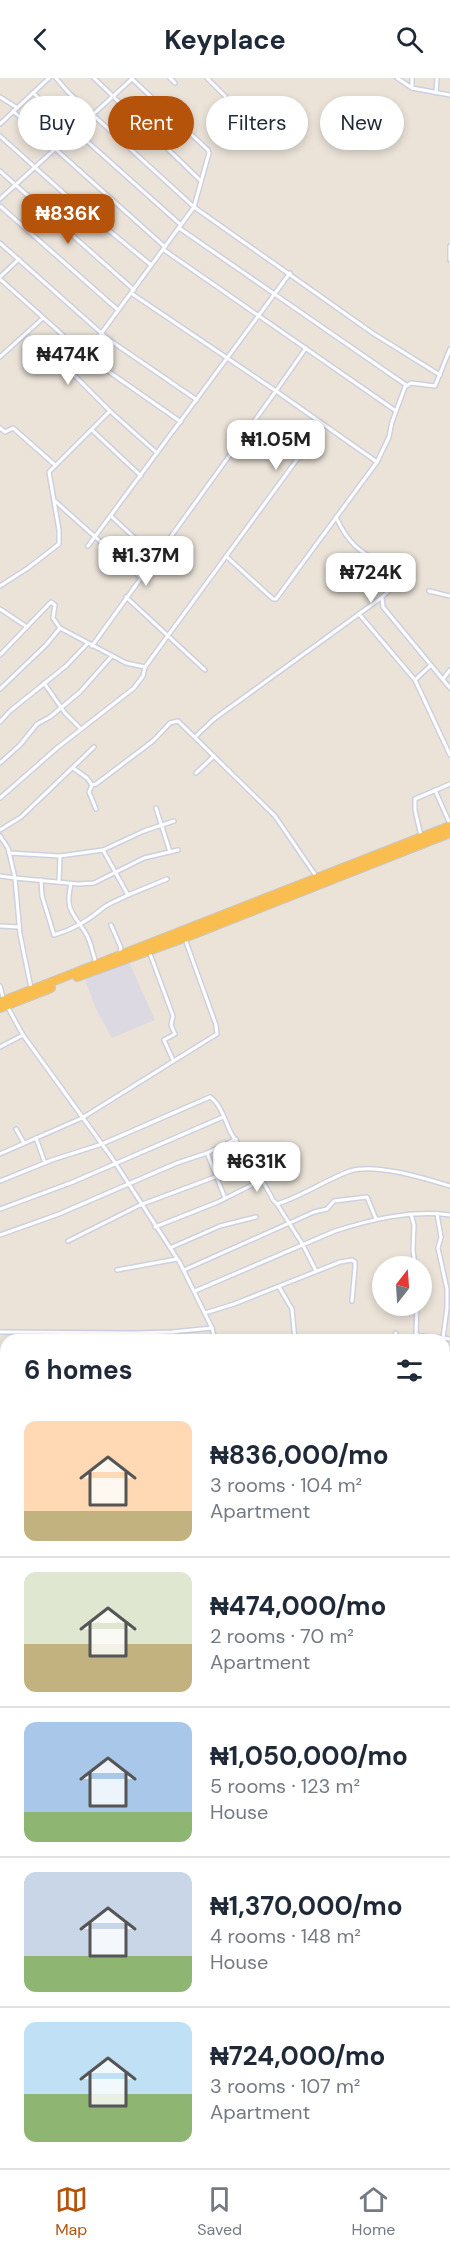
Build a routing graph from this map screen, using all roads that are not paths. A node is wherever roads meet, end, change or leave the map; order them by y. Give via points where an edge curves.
1 (49, 78) edge
2 (56, 78) edge
3 (94, 78) edge
4 (132, 78) edge
5 (170, 78) edge
6 (207, 78) edge
7 (397, 78) edge
8 (412, 78) edge
9 (437, 78) edge
10 (175, 83) dead end
11 (411, 88) junction
12 (33, 93) junction
13 (436, 93) junction
14 (450, 95) edge
15 (36, 96) edge
16 (74, 96) edge
17 (114, 96) joint
18 (225, 96) dead end
19 (0, 97) edge
20 (108, 102) edge
21 (17, 108) junction
22 (13, 111) junction
23 (96, 113) edge
24 (18, 116) edge
25 (96, 117) edge
26 (0, 124) edge
27 (0, 136) edge
28 (55, 150) joint
29 (95, 150) edge
30 (169, 150) edge
31 (35, 167) junction
32 (0, 171) edge
33 (201, 181) junction
34 (16, 185) junction
35 (0, 199) edge
36 (0, 206) edge
37 (194, 207) junction
38 (180, 227) junction
39 (0, 243) edge
40 (450, 246) edge
41 (164, 248) junction
42 (19, 259) junction
43 (450, 260) edge
44 (151, 265) junction
45 (290, 273) junction
46 (0, 278) edge
47 (133, 292) junction
48 (274, 294) junction
49 (119, 310) junction
50 (258, 316) junction
51 (43, 317) junction
52 (102, 333) junction
53 (306, 348) junction
54 (450, 349) edge
55 (85, 355) junction
56 (0, 357) edge
57 (226, 359) junction
58 (440, 375) junction
59 (406, 385) junction
60 (276, 392) junction
61 (197, 400) junction
62 (110, 411) junction
63 (396, 411) junction
64 (181, 422) junction
65 (323, 424) junction
66 (0, 428) edge
67 (92, 430) junction
68 (157, 453) junction
69 (377, 462) junction
70 (55, 465) junction
71 (141, 476) junction
72 (54, 500) junction
73 (111, 516) junction
74 (336, 517) junction
75 (96, 536) junction
76 (88, 546) dead end
77 (226, 556) junction
78 (155, 557) junction
79 (141, 577) junction
80 (0, 586) edge
81 (429, 591) dead end
82 (450, 596) edge
83 (126, 597) junction
84 (382, 597) junction
85 (0, 609) edge
86 (358, 614) junction
87 (27, 627) junction
88 (60, 628) junction
89 (168, 636) junction
90 (90, 645) junction
91 (0, 655) edge
92 (111, 656) junction
93 (432, 665) junction
94 (145, 667) junction
95 (205, 670) dead end
96 (450, 670) edge
97 (443, 679) junction
98 (415, 680) junction
99 (44, 683) junction
100 (450, 688) edge
101 (0, 689) edge
102 (62, 706) junction
103 (0, 722) edge
104 (81, 729) junction
105 (195, 737) junction
106 (94, 747) dead end
107 (450, 755) edge
108 (214, 756) junction
109 (0, 763) edge
110 (72, 768) junction
111 (196, 773) dead end
112 (450, 784) edge
113 (93, 785) junction
114 (435, 790) junction
115 (0, 798) edge
116 (156, 808) dead end
117 (96, 809) dead end
118 (174, 821) dead end
119 (450, 825) edge
120 (162, 826) junction
121 (0, 830) edge
122 (450, 833) edge
123 (0, 836) edge
124 (421, 837) junction
125 (103, 850) junction
126 (178, 850) dead end
127 (170, 852) junction
128 (9, 853) junction
129 (60, 856) junction
130 (380, 857) junction
131 (115, 873) junction
132 (0, 876) edge
133 (15, 878) junction
134 (317, 878) junction
135 (167, 879) dead end
136 (41, 880) junction
137 (59, 882) junction
138 (70, 884) junction
139 (128, 895) junction
140 (111, 925) dead end
141 (0, 926) edge
142 (80, 926) junction
143 (20, 927) junction
144 (184, 938) junction
145 (148, 950) junction
146 (120, 957) junction
147 (96, 964) junction
148 (0, 986) edge
149 (32, 990) junction
150 (3, 1004) edge
151 (23, 1035) junction
152 (0, 1047) edge
153 (173, 1060) junction
154 (82, 1118) junction
155 (223, 1118) junction
156 (16, 1129) dead end
157 (36, 1138) junction
158 (236, 1139) junction
159 (24, 1143) junction
160 (102, 1144) junction
161 (207, 1153) junction
162 (0, 1154) edge
163 (45, 1163) junction
164 (115, 1163) junction
165 (215, 1177) junction
166 (262, 1180) junction
167 (0, 1181) edge
168 (129, 1185) junction
169 (450, 1186) edge
170 (225, 1198) junction
171 (277, 1204) junction
172 (140, 1205) junction
173 (0, 1209) edge
174 (411, 1214) junction
175 (437, 1214) junction
176 (450, 1215) edge
177 (256, 1217) dead end
178 (376, 1219) junction
179 (290, 1224) junction
180 (155, 1227) junction
181 (0, 1235) edge
182 (68, 1241) dead end
183 (303, 1245) junction
184 (170, 1248) junction
185 (413, 1256) edge
186 (177, 1259) junction
187 (117, 1270) dead end
188 (184, 1270) junction
189 (316, 1271) junction
190 (279, 1287) junction
191 (195, 1292) junction
192 (352, 1301) dead end
193 (206, 1313) junction
194 (417, 1316) edge
195 (212, 1328) junction
196 (0, 1332) edge
197 (133, 1333) joint
198 (214, 1334) edge
199 (294, 1334) edge
200 (417, 1334) edge
201 (444, 1334) edge
202 (450, 1935) edge
203 (450, 1942) edge

1 - 12 street
2 - 16 street
3 - 17 street
4 - 17 street
4 - 33 street via 208,150
5 - 10 street
6 - 18 street
7 - 11 street
8 - 11 street
9 - 13 street
11 - 13 street
12 - 15 street
12 - 21 street
13 - 14 street
19 - 21 street
20 - 23 street
21 - 22 street
22 - 24 street
22 - 26 street
25 - 37 street
27 - 31 street
28 - 31 street
28 - 41 street
29 - 38 street
30 - 33 street
31 - 34 street
31 - 44 street
32 - 34 street
33 - 37 street
34 - 35 street
34 - 47 street
36 - 49 street
37 - 38 street
37 - 45 street
38 - 41 street
38 - 48 street
39 - 42 street
40 - 43 street
41 - 44 street
41 - 50 street
42 - 46 street
42 - 52 street
44 - 47 street
45 - 48 street
45 - 58 street via 374,334
46 - 51 street
47 - 49 street
47 - 57 street
48 - 50 street
48 - 59 street
49 - 52 street
50 - 53 street
50 - 57 street
51 - 55 street
51 - 56 street
52 - 55 street
52 - 61 street
53 - 60 street
53 - 63 street
54 - 58 street
55 - 62 street via 70,373
55 - 64 street
57 - 60 street
57 - 61 street
58 - 59 street via 434,387
59 - 63 street
60 - 65 street
60 - 78 street
61 - 64 street
62 - 67 street
62 - 68 street
63 - 69 street
64 - 68 street
65 - 69 street
65 - 77 street
66 - 70 street via 5,432 13,428
67 - 70 street
67 - 71 street
68 - 71 street
69 - 74 street
70 - 72 street via 49,474
71 - 73 street
72 - 75 street
72 - 80 street via 59,544
73 - 75 street
73 - 78 street
74 - 77 street via 275,600
74 - 84 street via 359,551 402,576
75 - 76 street
75 - 79 street
77 - 89 street
78 - 79 street
79 - 83 street
81 - 82 street
83 - 89 street
83 - 90 street
84 - 86 street
84 - 93 street via 383,607
85 - 87 street
86 - 98 street
86 - 105 street via 214,718
87 - 88 street via 51,602 55,605 53,618
87 - 91 street
88 - 90 street
88 - 101 street
89 - 94 street
89 - 95 street
90 - 92 street
90 - 99 street
92 - 94 street
92 - 102 street via 80,692
93 - 97 street
93 - 98 street
94 - 104 street via 134,688
96 - 97 street
97 - 100 street
98 - 107 street
99 - 102 street
99 - 103 street
102 - 104 street
102 - 109 street via 37,724
104 - 115 street
105 - 108 street
105 - 113 street via 174,721
106 - 110 street
108 - 111 street
108 - 134 street via 275,816
110 - 113 street
110 - 121 street via 21,817
112 - 114 street
113 - 117 street via 89,792
114 - 119 street
114 - 124 street via 415,800
116 - 120 street
118 - 120 street
119 - 124 highway
120 - 125 street
120 - 127 street
122 - 130 highway
123 - 128 street
124 - 130 highway
125 - 129 street
125 - 131 street
126 - 127 street
127 - 131 street via 144,858
128 - 129 street
128 - 133 street
129 - 137 street
130 - 134 highway
130 - 144 highway
131 - 138 street via 94,883
131 - 139 street
132 - 133 street
133 - 136 street
133 - 143 street
134 - 146 highway
135 - 139 street
136 - 137 street
136 - 142 street via 54,935
137 - 138 street
138 - 142 street via 69,908
139 - 142 street
140 - 146 street via 121,948
141 - 143 street
142 - 147 street
143 - 149 street
144 - 145 highway
144 - 153 street via 218,1032
145 - 146 highway
145 - 153 street via 173,1016 175,1034 164,1040
146 - 147 highway
146 - 150 highway
147 - 149 highway
148 - 150 street
149 - 150 highway
150 - 151 street
151 - 152 street
151 - 154 street
153 - 154 street
154 - 157 street
154 - 160 street
155 - 158 street
155 - 160 street via 213,1098 206,1098
155 - 164 street
156 - 159 street
157 - 159 street
157 - 163 street
158 - 161 street
158 - 166 street
159 - 162 street
160 - 163 street
160 - 164 street
161 - 165 street
161 - 168 street
163 - 167 street
164 - 168 street
164 - 173 street
165 - 170 street
165 - 172 street
166 - 170 street
166 - 171 street
168 - 172 street
168 - 181 street
169 - 171 street via 384,1169 363,1169 342,1174
170 - 180 street
171 - 179 street
172 - 180 street
172 - 182 street
174 - 175 street
174 - 178 street
174 - 185 street
175 - 176 street
175 - 201 street via 441,1237 438,1248 447,1289
177 - 184 street via 227,1224
178 - 179 street via 369,1199 360,1197 334,1201 327,1209
178 - 183 street
179 - 183 street
179 - 188 street
180 - 184 street
183 - 189 street
183 - 191 street
184 - 186 street
186 - 187 street
186 - 188 street
188 - 191 street
189 - 190 street
189 - 192 street via 354,1260
190 - 193 street
190 - 199 street via 292,1309
191 - 193 street
193 - 195 street
194 - 200 street
195 - 197 street
195 - 198 street
196 - 197 street
202 - 203 street

